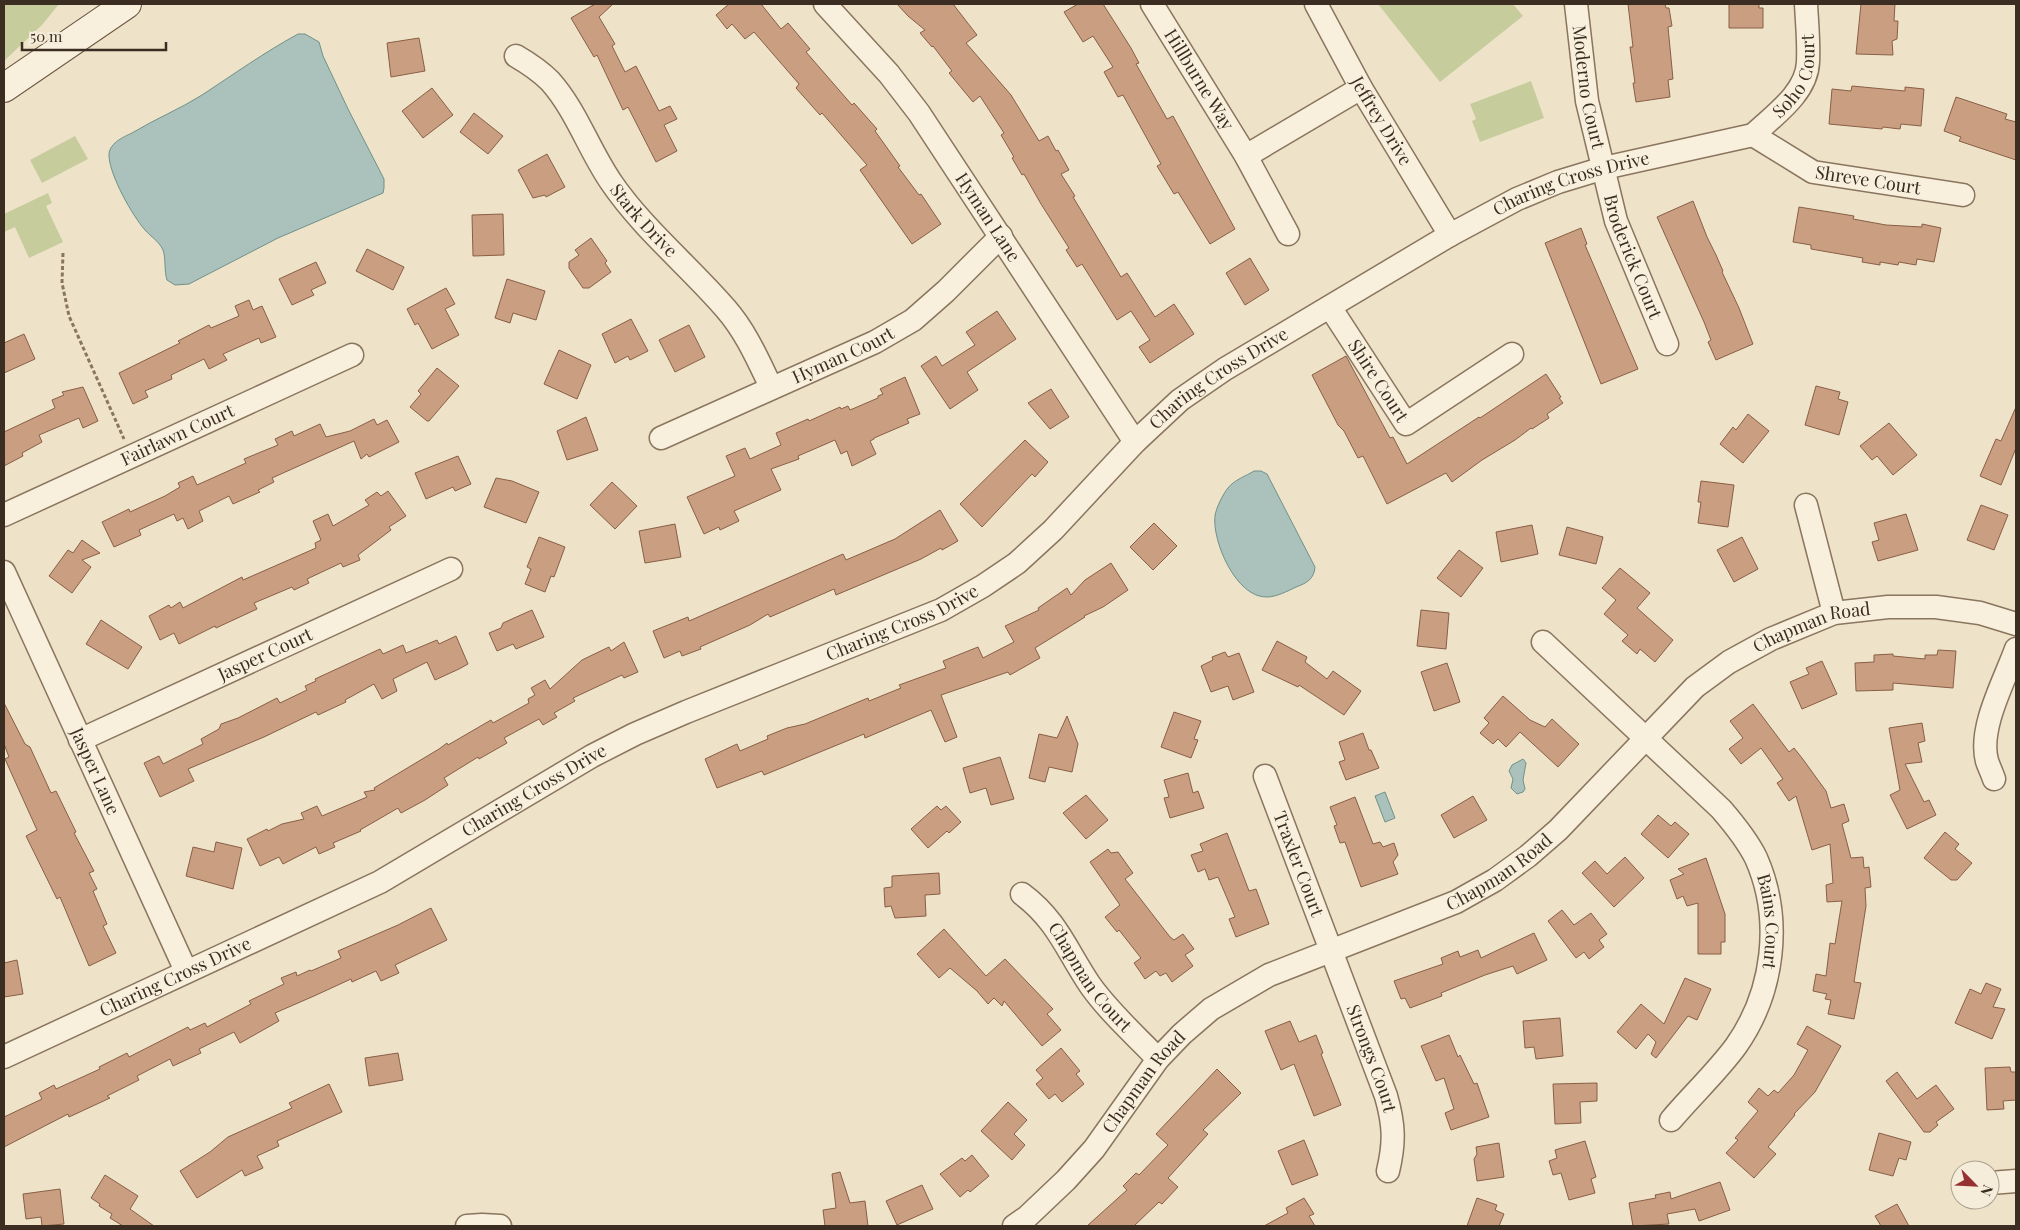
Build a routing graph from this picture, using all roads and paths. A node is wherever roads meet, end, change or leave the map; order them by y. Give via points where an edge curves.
1 (127, 4) edge
2 (825, 4) edge
3 (1152, 4) edge
4 (1316, 4) edge
5 (1576, 4) edge
6 (1806, 4) edge
7 (516, 56) dead end
8 (4, 88) edge
9 (1361, 88) junction
10 (1753, 135) junction
11 (1246, 156) junction
12 (1604, 168) junction
13 (1963, 195) dead end
14 (1288, 234) dead end
15 (1001, 236) junction
16 (1450, 236) junction
17 (63, 253) dead end
18 (1330, 307) junction
19 (1667, 344) dead end
20 (1512, 354) dead end
21 (352, 355) dead end
22 (771, 388) junction
23 (661, 438) dead end
24 (1136, 442) junction
25 (132, 456) junction
26 (1806, 505) dead end
27 (4, 515) edge
28 (451, 570) dead end
29 (4, 572) edge
30 (1834, 613) junction
31 (2016, 624) edge
32 (1543, 642) dead end
33 (2016, 649) edge
34 (1645, 738) junction
35 (80, 740) junction
36 (1265, 776) dead end
37 (1994, 779) dead end
38 (1022, 894) dead end
39 (1332, 950) junction
40 (186, 972) junction
41 (4, 1057) edge
42 (1158, 1059) junction
43 (1671, 1120) dead end
44 (1388, 1171) dead end
45 (2016, 1181) edge
46 (2000, 1182) edge
47 (467, 1226) edge
48 (500, 1226) edge
49 (1014, 1226) edge

1 - 8 main road
2 - 15 street, Hyman Lane via 890,74
3 - 11 street, Hillburne Way
4 - 9 street, Jeffrey Drive
5 - 12 street, Moderno Court via 1587,101
6 - 10 street, Soho Court via 1808,64 1804,79 1791,98
7 - 22 street, Stark Drive via 549,80 564,99 610,182 726,309 744,333
9 - 11 street
9 - 16 street, Jeffrey Drive
10 - 12 street, Charing Cross Drive
10 - 13 street, Shreve Court via 1813,172
11 - 14 street, Hillburne Way
12 - 16 street, Charing Cross Drive via 1517,199
12 - 19 street, Broderick Court via 1616,221
15 - 22 street, Hyman Court via 913,320 876,342
15 - 24 street, Hyman Lane
16 - 18 street, Charing Cross Drive
17 - 25 path via 62,283 69,316
18 - 20 street, Shire Court via 1406,424
18 - 24 street, Charing Cross Drive via 1224,369 1180,400
21 - 25 street, Fairlawn Court
22 - 23 street, Hyman Court
24 - 40 street, Charing Cross Drive via 1053,530 1017,563 941,610 635,734 592,756 380,882
25 - 27 street, Fairlawn Court
26 - 30 street
28 - 35 street, Jasper Court
29 - 35 street, Jasper Lane
30 - 31 street, Chapman Road via 1888,606 1936,607 1980,613
30 - 34 street, Chapman Road via 1771,639 1728,662 1695,687
32 - 34 street, Bains Court
33 - 37 street via 1992,711 1986,739 1987,760
34 - 39 street, Chapman Road via 1558,830 1495,880 1456,902
34 - 43 street, Bains Court via 1721,809 1740,832 1755,857 1770,908 1772,941 1769,966 1750,1024
35 - 40 street, Jasper Lane
36 - 39 street, Traxler Court
38 - 42 street, Chapman Court via 1052,923 1108,1007
39 - 42 street, Chapman Road via 1269,975 1211,1009
39 - 44 street, Strongs Court via 1386,1096 1392,1120 1393,1148
40 - 41 street, Charing Cross Drive
42 - 49 street, Chapman Road via 1094,1149 1028,1217
45 - 46 street
47 - 48 street

